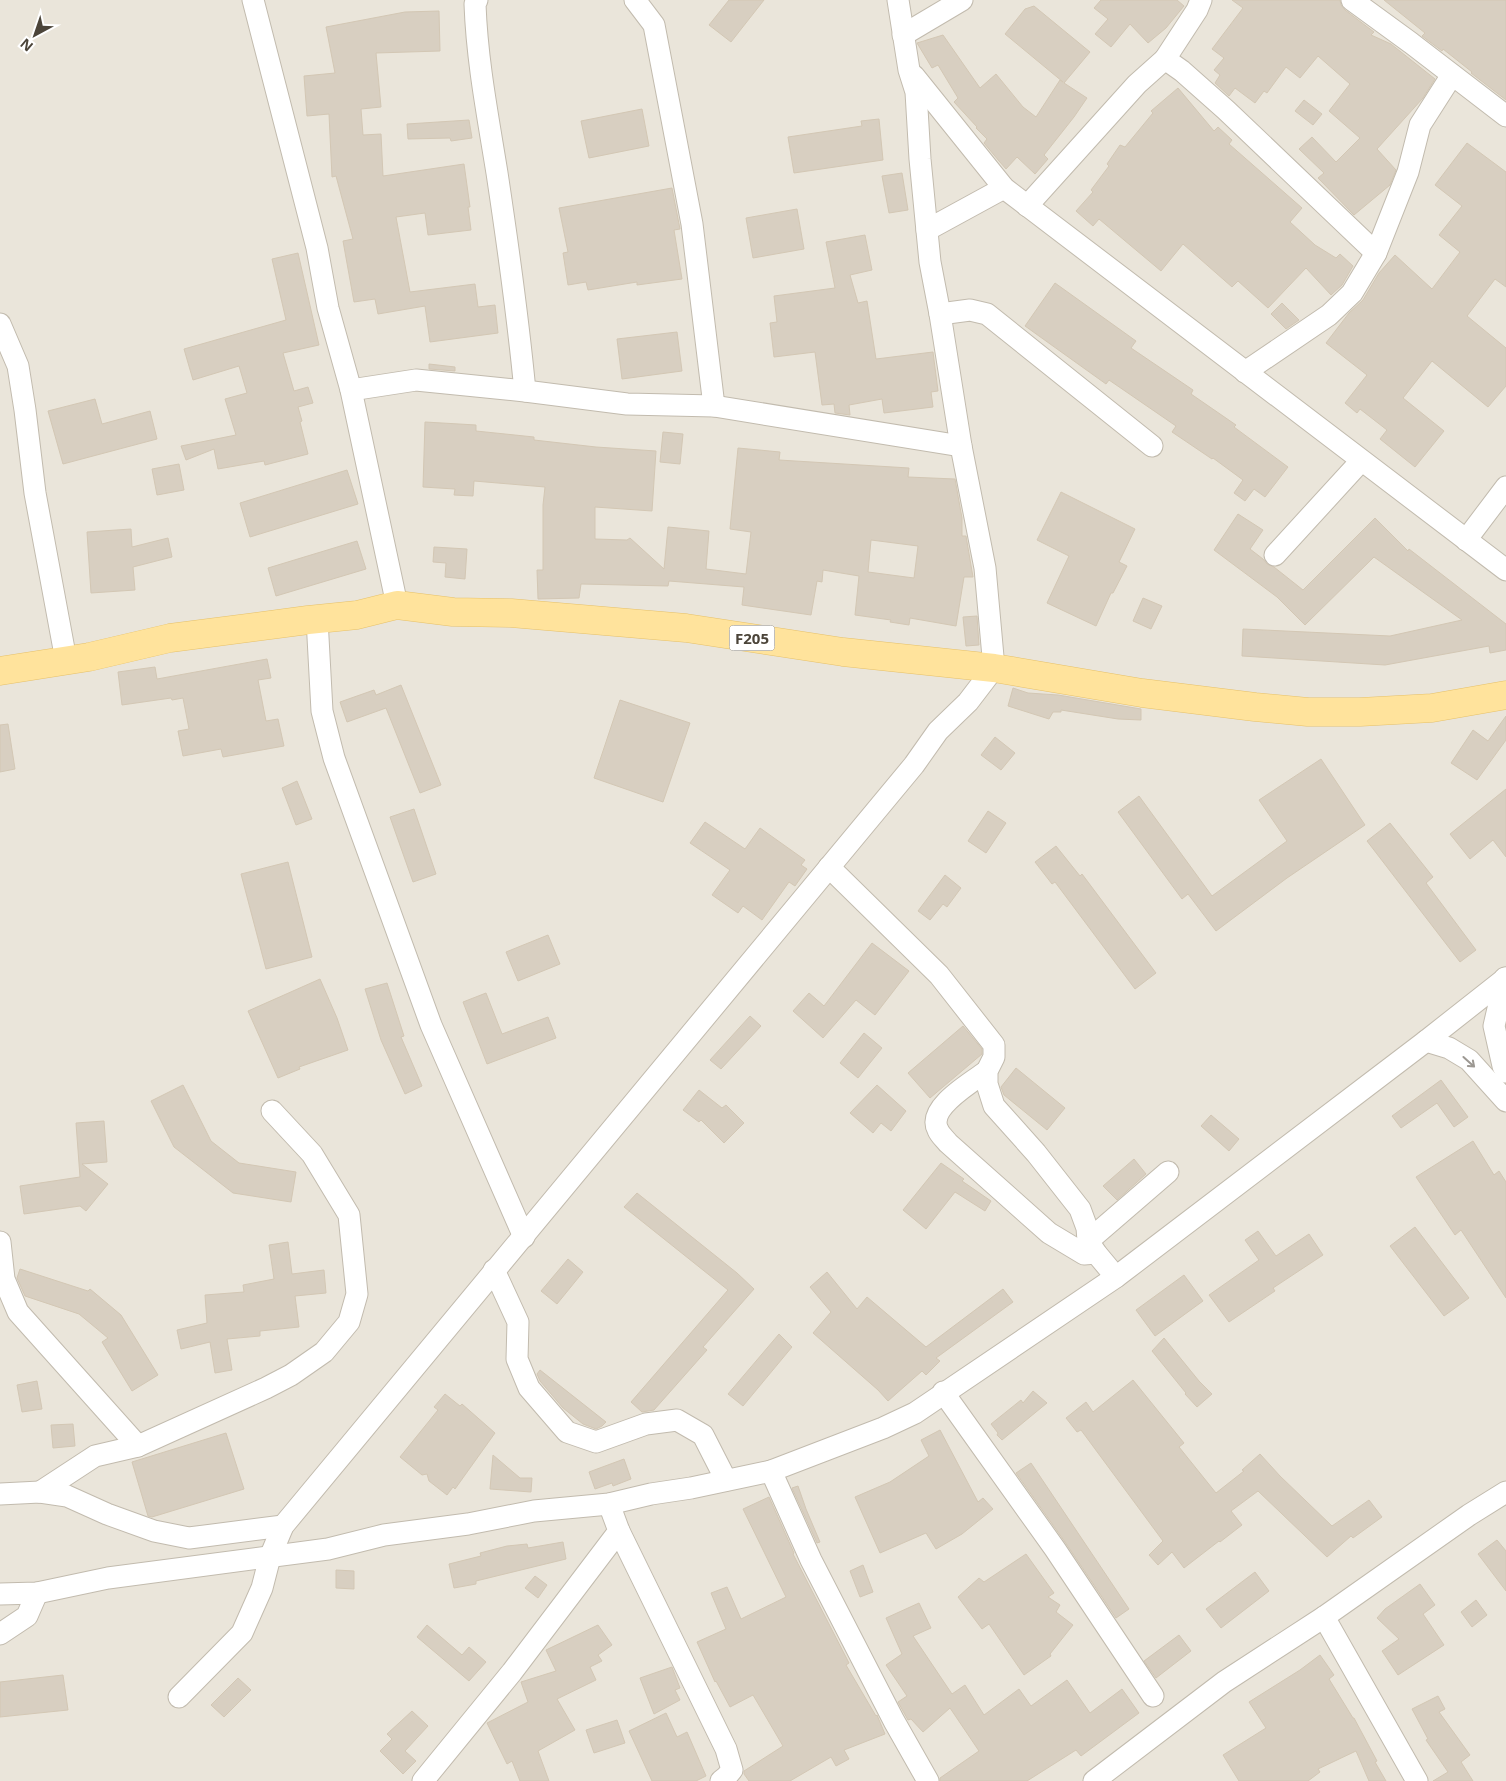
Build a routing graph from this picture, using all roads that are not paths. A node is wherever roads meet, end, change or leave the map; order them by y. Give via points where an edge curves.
1 (253, 0) edge
2 (477, 0) edge
3 (635, 0) edge
4 (898, 0) edge
5 (962, 0) edge
6 (1352, 0) edge
7 (1194, 3) edge
8 (903, 35) junction
9 (1165, 58) junction
10 (909, 70) junction
11 (1452, 75) junction
12 (1506, 116) edge
13 (1004, 188) junction
14 (1027, 206) junction
15 (927, 230) junction
16 (1376, 254) junction
17 (940, 314) junction
18 (0, 324) edge
19 (1245, 372) junction
20 (351, 390) junction
21 (525, 391) junction
22 (714, 406) junction
23 (961, 446) junction
24 (1152, 446) dead end
25 (1361, 461) junction
26 (1506, 487) edge
27 (1466, 540) junction
28 (1275, 555) dead end
29 (1506, 570) edge
30 (397, 605) junction
31 (317, 619) junction
32 (66, 660) junction
33 (994, 668) junction
34 (0, 672) edge
35 (1506, 696) edge
36 (829, 867) junction
37 (1506, 978) edge
38 (1426, 1041) junction
39 (987, 1071) junction
40 (1506, 1072) edge
41 (1506, 1101) edge
42 (272, 1110) dead end
43 (1168, 1172) dead end
44 (524, 1237) junction
45 (0, 1242) edge
46 (1092, 1247) junction
47 (494, 1270) junction
48 (1116, 1277) junction
49 (943, 1392) junction
50 (138, 1446) junction
51 (771, 1471) junction
52 (726, 1480) junction
53 (40, 1492) junction
54 (1506, 1492) edge
55 (0, 1494) edge
56 (609, 1504) junction
57 (283, 1526) junction
58 (618, 1531) junction
59 (270, 1557) junction
60 (37, 1593) junction
61 (0, 1594) edge
62 (1324, 1617) junction
63 (0, 1634) edge
64 (1153, 1696) dead end
65 (178, 1697) dead end
66 (424, 1781) edge
67 (721, 1781) edge
68 (928, 1781) edge
69 (1094, 1781) edge
70 (1417, 1781) edge

1 - 20 street via 318,248 328,308
2 - 21 street via 476,40
3 - 22 street via 654,25 692,224
4 - 8 street
5 - 8 street
6 - 11 street
7 - 9 street
8 - 10 street
9 - 14 street via 1136,84
9 - 16 street via 1226,110
10 - 13 street
10 - 15 street via 916,92
11 - 12 street
11 - 16 street via 1420,125 1408,172
13 - 14 street
13 - 15 street
14 - 19 street
15 - 17 street
16 - 19 street via 1352,293 1329,315
17 - 23 street
17 - 24 street via 970,310 987,314
18 - 32 street via 18,366 35,492
19 - 25 street
20 - 21 street via 416,380
20 - 30 street
21 - 22 street via 627,404
22 - 23 street
23 - 33 street via 985,568
25 - 27 street
25 - 28 street
26 - 27 street
27 - 29 street
30 - 31 main road, F205 via 357,616
30 - 33 main road, F205 via 453,612 530,614 686,628 843,652
31 - 32 main road, F205 via 170,638
31 - 44 street via 322,711 334,758 431,1025
32 - 34 main road, F205
33 - 35 main road, F205 via 1142,692 1308,712 1432,708
33 - 36 street via 968,702 938,731 914,765
36 - 39 street via 938,974 994,1045 994,1057
36 - 44 street
37 - 38 street
37 - 40 street via 1494,1026
38 -> 41 street via 1450,1048 1469,1060
38 - 48 street
39 - 46 street via 987,1084 994,1106 1080,1209
39 - 46 street via 942,1107 936,1120 938,1130 948,1143 1049,1233 1084,1254
42 - 50 street via 312,1154 349,1215 357,1294 349,1322 324,1352 291,1375
43 - 46 street
44 - 47 street
45 - 50 street via 4,1279 18,1312
46 - 48 street
47 - 52 street via 518,1322 517,1359 529,1388 567,1432 596,1442 646,1424 677,1420 703,1435
47 - 57 street
48 - 49 street
49 - 51 street via 915,1413 883,1428
49 - 64 street via 1055,1549
50 - 53 street via 95,1456
51 - 52 street
51 - 68 street via 815,1569
52 - 56 street
53 - 55 street
53 - 57 street via 67,1496 154,1531 189,1538
54 - 62 street
56 - 58 street
56 - 59 street via 534,1511
57 - 59 street
58 - 66 street via 512,1672
58 - 67 street via 726,1748 732,1770
59 - 60 street via 108,1578
59 - 65 street via 262,1588 242,1633
60 - 61 street
60 - 63 street via 27,1616
62 - 69 street via 1224,1682
62 - 70 street

